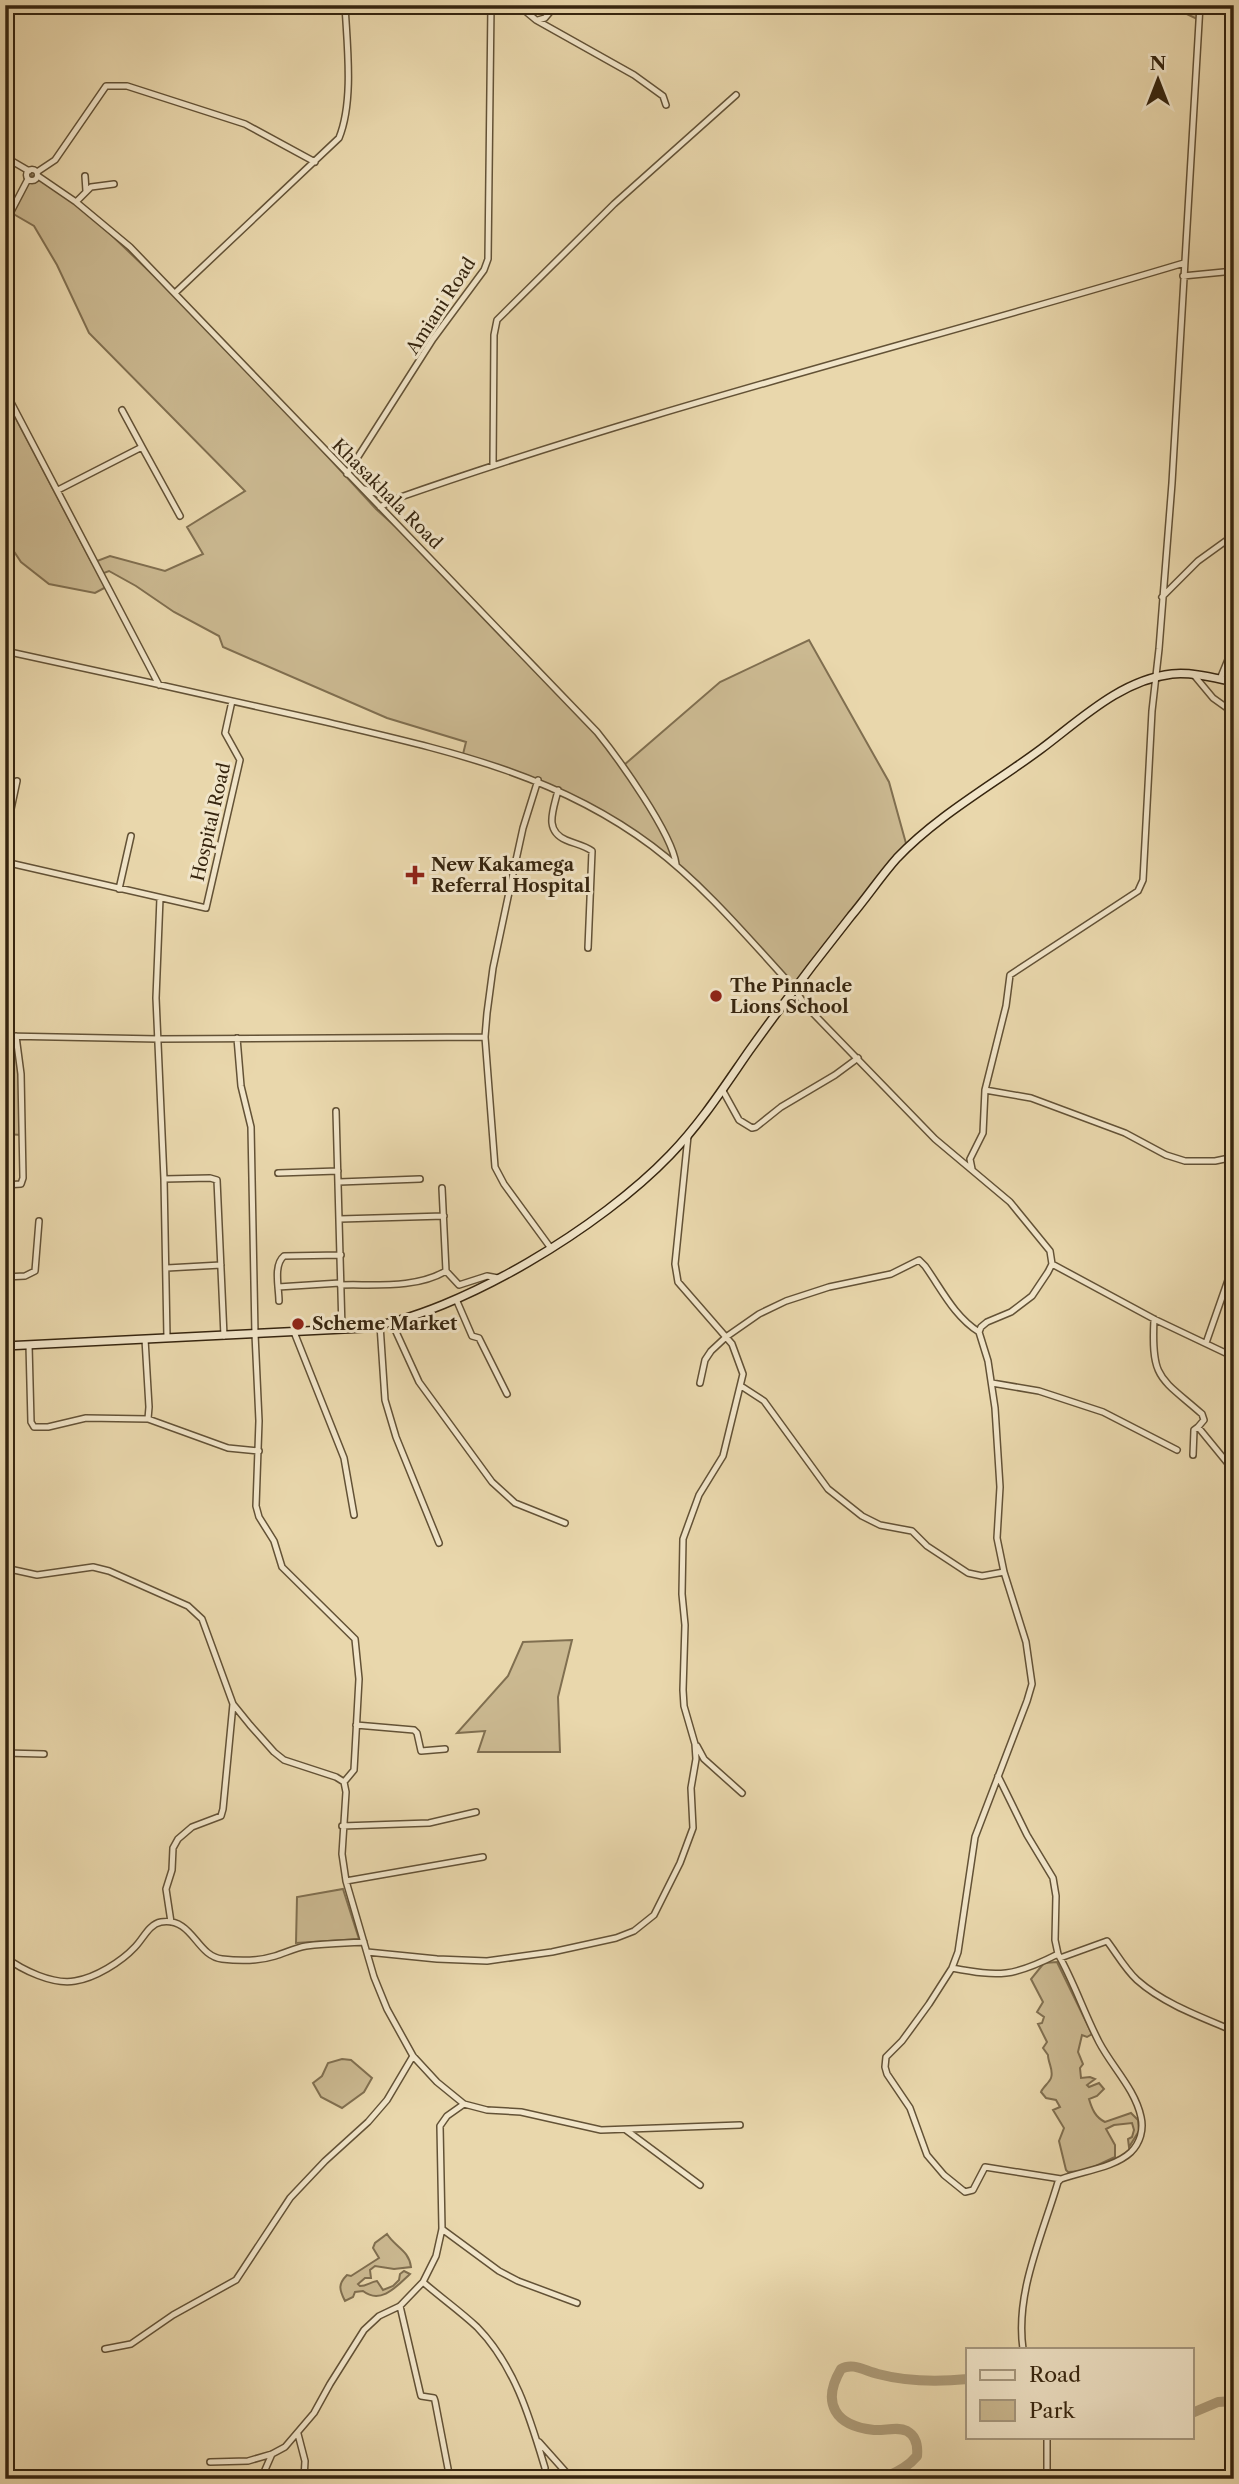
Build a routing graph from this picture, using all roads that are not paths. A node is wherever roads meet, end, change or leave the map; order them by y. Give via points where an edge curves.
1 (345, 5) edge
2 (491, 5) edge
3 (518, 5) edge
4 (556, 5) edge
5 (1200, 5) edge
6 (536, 20) junction
7 (736, 95) dead end
8 (666, 105) dead end
9 (5, 157) edge
10 (314, 162) junction
11 (29, 171) junction
12 (37, 174) junction
13 (85, 176) dead end
14 (28, 179) junction
15 (114, 184) dead end
16 (86, 191) junction
17 (76, 202) junction
18 (5, 223) edge
19 (1184, 263) junction
20 (1234, 271) edge
21 (1183, 276) junction
22 (174, 293) junction
23 (5, 391) edge
24 (122, 410) dead end
25 (142, 447) junction
26 (493, 464) junction
27 (347, 474) junction
28 (362, 488) junction
29 (58, 490) junction
30 (395, 499) junction
31 (380, 506) junction
32 (180, 516) dead end
33 (1234, 535) edge
34 (1162, 597) junction
35 (1234, 645) edge
36 (5, 651) edge
37 (1193, 674) junction
38 (1154, 677) junction
39 (1220, 679) junction
40 (1234, 682) edge
41 (159, 685) junction
42 (232, 701) junction
43 (1234, 713) edge
44 (537, 780) junction
45 (17, 781) dead end
46 (558, 790) junction
47 (131, 836) dead end
48 (5, 837) edge
49 (5, 862) edge
50 (676, 865) junction
51 (120, 889) junction
52 (160, 898) junction
53 (588, 948) dead end
54 (794, 988) junction
55 (5, 1036) edge
56 (16, 1037) junction
57 (485, 1037) junction
58 (237, 1038) junction
59 (158, 1039) junction
60 (858, 1058) junction
61 (985, 1090) junction
62 (723, 1091) junction
63 (336, 1111) dead end
64 (688, 1136) junction
65 (1234, 1157) edge
66 (972, 1169) junction
67 (338, 1171) junction
68 (278, 1173) dead end
69 (164, 1179) junction
70 (420, 1179) dead end
71 (339, 1182) junction
72 (5, 1185) edge
73 (442, 1188) dead end
74 (444, 1216) junction
75 (340, 1219) junction
76 (39, 1221) dead end
77 (550, 1247) junction
78 (341, 1255) junction
79 (1234, 1263) edge
80 (1052, 1264) junction
81 (221, 1265) junction
82 (167, 1268) junction
83 (446, 1271) junction
84 (5, 1277) edge
85 (500, 1278) junction
86 (340, 1284) junction
87 (278, 1287) junction
88 (456, 1299) junction
89 (279, 1301) dead end
90 (1154, 1319) junction
91 (392, 1323) junction
92 (380, 1325) junction
93 (342, 1329) junction
94 (294, 1332) junction
95 (979, 1332) junction
96 (255, 1334) junction
97 (224, 1336) junction
98 (167, 1337) junction
99 (726, 1337) junction
100 (145, 1339) junction
101 (1206, 1343) junction
102 (29, 1345) junction
103 (5, 1346) edge
104 (1234, 1357) edge
105 (700, 1383) dead end
106 (992, 1383) junction
107 (741, 1386) junction
108 (507, 1394) dead end
109 (148, 1419) junction
110 (1198, 1427) junction
111 (1177, 1450) dead end
112 (259, 1451) junction
113 (1193, 1455) dead end
114 (1234, 1471) edge
115 (354, 1515) dead end
116 (565, 1523) dead end
117 (439, 1543) dead end
118 (5, 1568) edge
119 (1004, 1572) junction
120 (233, 1704) junction
121 (356, 1724) junction
122 (695, 1744) junction
123 (445, 1749) dead end
124 (5, 1753) edge
125 (44, 1755) dead end
126 (998, 1776) junction
127 (344, 1782) junction
128 (742, 1793) dead end
129 (476, 1812) dead end
130 (342, 1826) junction
131 (483, 1857) dead end
132 (346, 1881) junction
133 (171, 1922) junction
134 (364, 1942) junction
135 (367, 1952) junction
136 (1058, 1956) junction
137 (5, 1957) edge
138 (951, 1968) junction
139 (1234, 2031) edge
140 (413, 2056) junction
141 (464, 2104) junction
142 (740, 2125) dead end
143 (626, 2130) junction
144 (1061, 2179) junction
145 (700, 2185) dead end
146 (442, 2229) junction
147 (423, 2282) junction
148 (577, 2303) dead end
149 (400, 2306) junction
150 (1023, 2348) edge
151 (105, 2349) dead end
152 (298, 2434) junction
153 (1047, 2438) edge
154 (537, 2440) junction
155 (272, 2454) junction
156 (210, 2462) dead end
157 (545, 2468) dead end
158 (261, 2479) edge
159 (304, 2479) edge
160 (450, 2479) edge
161 (572, 2479) edge
162 (1047, 2479) edge

1 - 10 street via 344,126 339,138
2 - 27 street, Amiani Road via 488,259
3 - 6 street
4 - 6 street via 545,19
5 - 19 street
6 - 8 street via 634,75 663,96
7 - 26 street via 614,204 496,320
9 - 11 street
10 - 12 street via 245,124 118,85 106,86 55,160
10 - 22 street
11 - 12 street
11 - 14 street
12 - 14 street
12 - 17 street, Khasakhala Road
13 - 16 street
14 - 18 street
15 - 16 street
16 - 17 street
17 - 22 street, Khasakhala Road
19 - 21 street
19 - 26 street
20 - 21 street
21 - 34 street
22 - 27 street, Khasakhala Road
23 - 29 street
24 - 25 street
25 - 29 street
25 - 32 street
26 - 30 street
27 - 28 street, Khasakhala Road
28 - 30 street
28 - 31 street, Khasakhala Road
29 - 41 street
30 - 31 street
31 - 50 street, Khasakhala Road via 597,732 665,834
33 - 34 street via 1198,561
34 - 38 street
35 - 39 street
36 - 41 street
37 - 38 main road
37 - 39 main road
37 - 43 street via 1213,698
38 - 54 main road via 1102,703 933,826 908,848
38 - 61 street via 1142,885 1010,975
39 - 40 main road
41 - 42 street
42 - 44 street via 442,749
42 - 52 street, Hospital Road via 225,733 240,760 206,908
44 - 46 street
44 - 57 street via 493,968
45 - 48 street
46 - 50 street
46 - 53 street via 551,824 554,831 592,851
47 - 51 street
49 - 51 street
50 - 54 street
51 - 52 street
52 - 59 street
54 - 60 street
54 - 62 main road
55 - 56 street
56 - 59 street
56 - 72 street via 23,1178 21,1184
57 - 58 street
57 - 77 street via 495,1167
58 - 59 street
58 - 96 street via 241,1086 251,1127
59 - 69 street
60 - 62 street via 752,1128 739,1120
60 - 66 street via 935,1139
61 - 65 street via 1031,1098 1185,1161
61 - 66 street via 983,1133 970,1159
62 - 64 main road
63 - 67 street
64 - 77 main road via 613,1206
64 - 99 street via 675,1264 678,1282
66 - 80 street via 1031,1225 1050,1251
67 - 68 street
67 - 71 street
69 - 81 street via 217,1180
69 - 82 street
70 - 71 street
71 - 75 street
73 - 74 street
74 - 75 street
74 - 83 street
75 - 78 street
76 - 84 street via 35,1271
77 - 85 main road
78 - 86 street
78 - 87 street via 284,1256 278,1266
79 - 101 street
80 - 90 street
80 - 95 street via 1032,1296 987,1322
81 - 82 street
81 - 97 street
82 - 98 street
83 - 85 street via 458,1285 487,1276
83 - 86 street via 415,1283
85 - 88 main road
86 - 87 street
86 - 93 street
87 - 89 street
88 - 91 main road
88 - 108 street
90 - 101 street
90 - 110 street via 1158,1372 1202,1414 1204,1420
91 - 92 main road
91 - 116 street via 419,1382 492,1482 514,1503
92 - 93 main road
92 - 117 street via 385,1400
93 - 94 main road
94 - 96 main road
94 - 115 street via 344,1458
95 - 99 street via 953,1310 919,1260 891,1274 786,1301
95 - 106 street
96 - 97 main road
96 - 112 street
97 - 98 main road
98 - 100 main road
99 - 105 street via 705,1360
99 - 107 street via 741,1365
100 - 102 main road
100 - 109 street
101 - 104 street
102 - 103 main road
102 - 109 street via 34,1427 86,1418
106 - 111 street via 1039,1391 1103,1412
106 - 119 street via 1000,1488 998,1538
107 - 119 street via 764,1401 828,1489 862,1516 912,1531 968,1573
107 - 122 street via 723,1456 699,1495 683,1539 683,1690
109 - 112 street via 228,1448
110 - 113 street
110 - 114 street
112 - 121 street via 256,1506 282,1567 355,1639 359,1679
118 - 120 street via 37,1575 93,1567 188,1606 206,1628
119 - 126 street via 1026,1642 1032,1684
120 - 127 street via 284,1760
120 - 133 street via 223,1809 221,1816 186,1831 173,1847 166,1889
121 - 123 street via 414,1730 421,1751
121 - 127 street via 354,1770
122 - 128 street via 704,1759
122 - 135 street via 691,1836 654,1915 634,1931 552,1952 487,1961
124 - 125 street
126 - 136 street via 1053,1878
126 - 138 street via 975,1837 958,1952
127 - 130 street
129 - 130 street via 429,1823
130 - 132 street
131 - 132 street
132 - 134 street
133 - 134 street via 194,1936 212,1957 223,1959 253,1960 304,1947
133 - 137 street via 157,1923 116,1962 75,1981 30,1972
134 - 135 street
135 - 140 street via 387,2009
136 - 138 street via 1011,1974
136 - 139 street via 1107,1941 1139,1982 1181,2008
136 - 144 street via 1100,2045 1135,2101 1142,2129 1130,2153
138 - 144 street via 886,2057 885,2067 910,2108 927,2155 965,2192 973,2190 985,2167
140 - 141 street
140 - 151 street via 380,2107 290,2198 236,2280 131,2344
141 - 143 street
141 - 146 street via 440,2126
142 - 143 street
143 - 145 street
144 - 150 street via 1026,2288 1021,2316
146 - 147 street
146 - 148 street via 499,2271
147 - 149 street
147 - 154 street via 493,2346 524,2403
149 - 152 street via 379,2316 365,2330
149 - 160 street via 420,2392 435,2400
152 - 155 street
152 - 159 street
153 - 162 street
154 - 157 street
154 - 161 street
155 - 156 street via 247,2461
155 - 158 street

